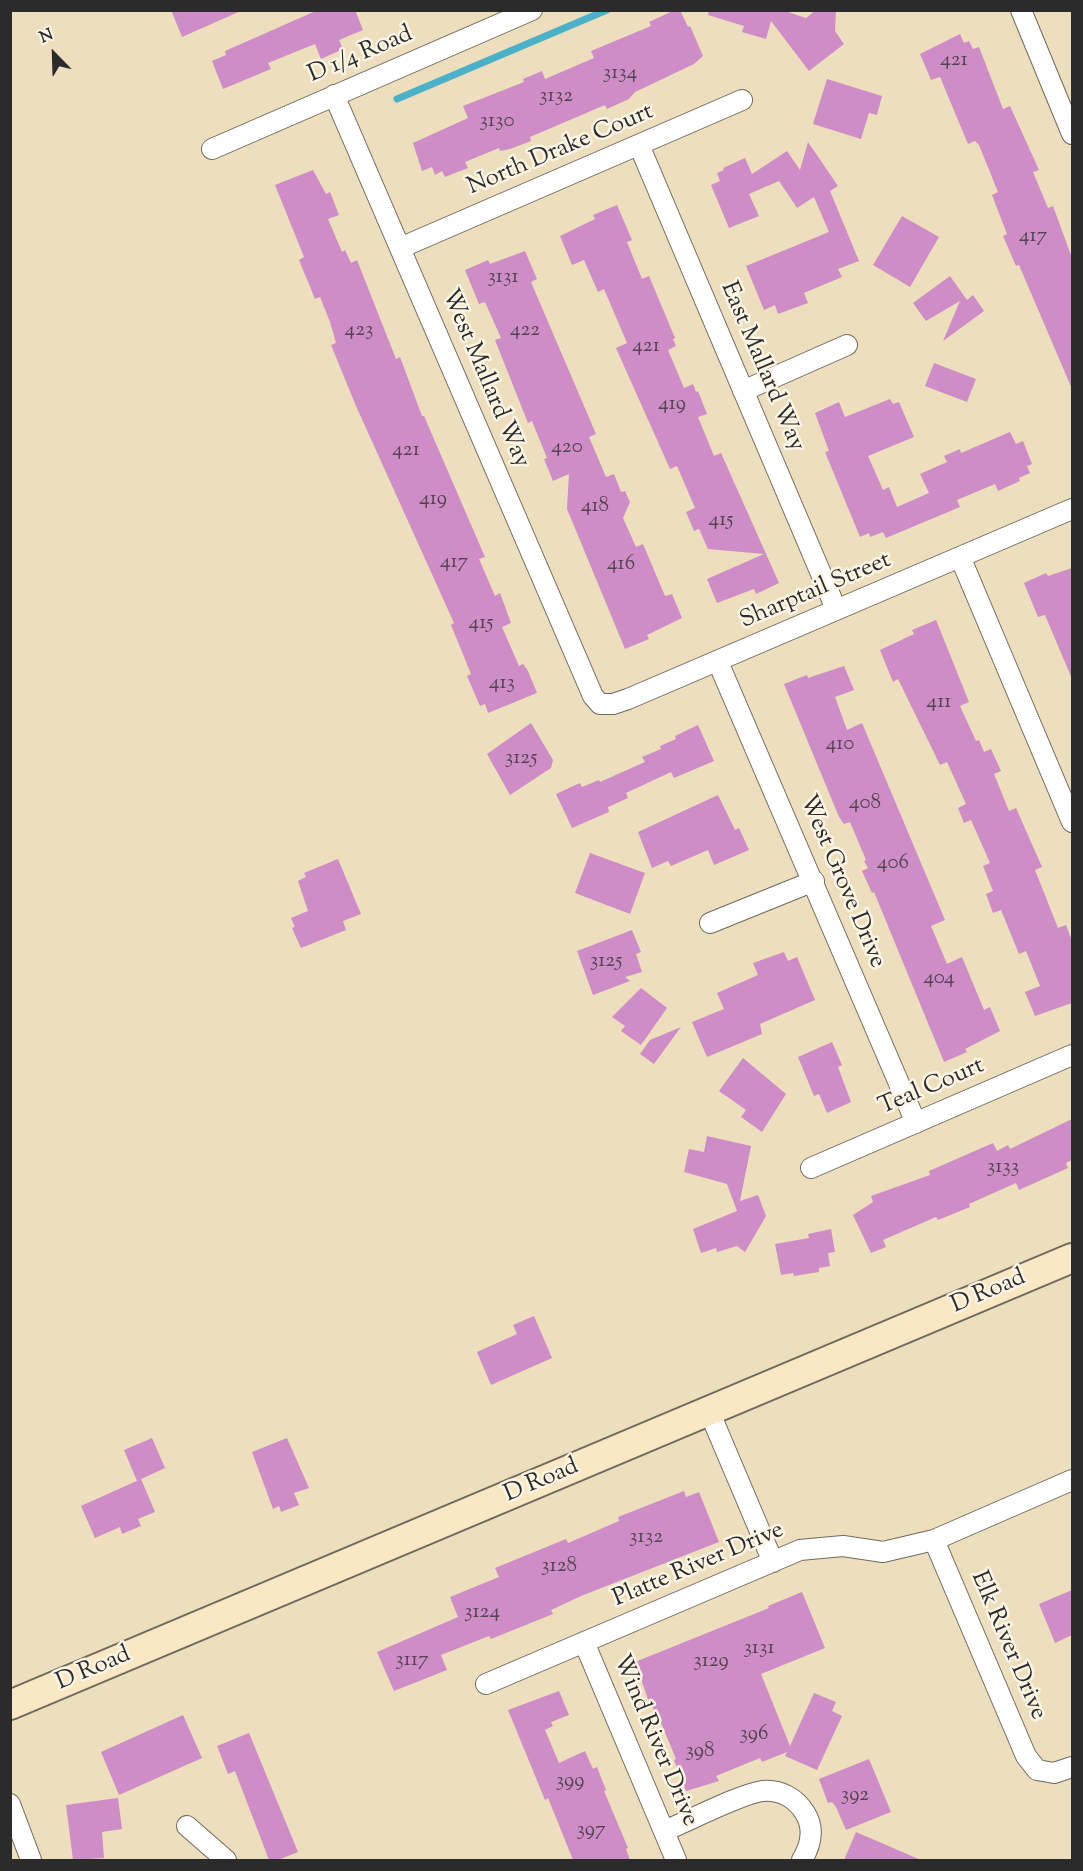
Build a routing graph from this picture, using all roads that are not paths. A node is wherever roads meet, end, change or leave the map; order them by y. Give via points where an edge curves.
1 (532, 10) edge
2 (1021, 10) edge
3 (334, 95) junction
4 (742, 100) dead end
5 (1072, 134) edge
6 (639, 145) junction
7 (212, 149) dead end
8 (400, 248) junction
9 (847, 345) dead end
10 (743, 391) junction
11 (1072, 509) edge
12 (961, 559) junction
13 (836, 609) junction
14 (718, 662) junction
15 (588, 684) joint
16 (1072, 822) edge
17 (814, 881) junction
18 (710, 922) dead end
19 (1072, 1055) edge
20 (916, 1123) junction
21 (811, 1168) dead end
22 (1072, 1258) edge
23 (709, 1411) junction
24 (1072, 1480) edge
25 (934, 1540) junction
26 (773, 1562) junction
27 (584, 1642) junction
28 (486, 1684) dead end
29 (10, 1705) edge
30 (1072, 1767) edge
31 (10, 1804) edge
32 (187, 1826) dead end
33 (664, 1831) junction
34 (31, 1860) edge
35 (226, 1860) edge
36 (676, 1860) edge
37 (802, 1860) edge

1 - 3 street, D 1/4 Road
2 - 5 street
3 - 7 street, D 1/4 Road
3 - 8 street, West Mallard Way
4 - 6 street, North Drake Court
6 - 8 street, North Drake Court
6 - 10 street, East Mallard Way
8 - 15 street, West Mallard Way
9 - 10 street
10 - 13 street, East Mallard Way
11 - 12 street, Sharptail Street
12 - 13 street, Sharptail Street
12 - 16 street
13 - 14 street, Sharptail Street
14 - 15 street, Sharptail Street via 613,704 600,704
14 - 17 street, West Grove Drive
17 - 18 street
17 - 20 street, West Grove Drive
19 - 20 street, Teal Court
20 - 21 street, Teal Court
22 - 23 street, D Road
23 - 26 street
23 - 29 street, D Road
24 - 25 street, Platte River Drive
25 - 26 street, Platte River Drive via 883,1552 843,1546 800,1550
25 - 30 street, Elk River Drive via 1018,1739 1037,1770 1054,1773
26 - 27 street, Platte River Drive
27 - 28 street, Platte River Drive
27 - 33 street, Wind River Drive
31 - 34 street
32 - 35 street
33 - 36 street, Wind River Drive
33 - 37 street via 751,1794 773,1791 794,1800 808,1818 811,1840

